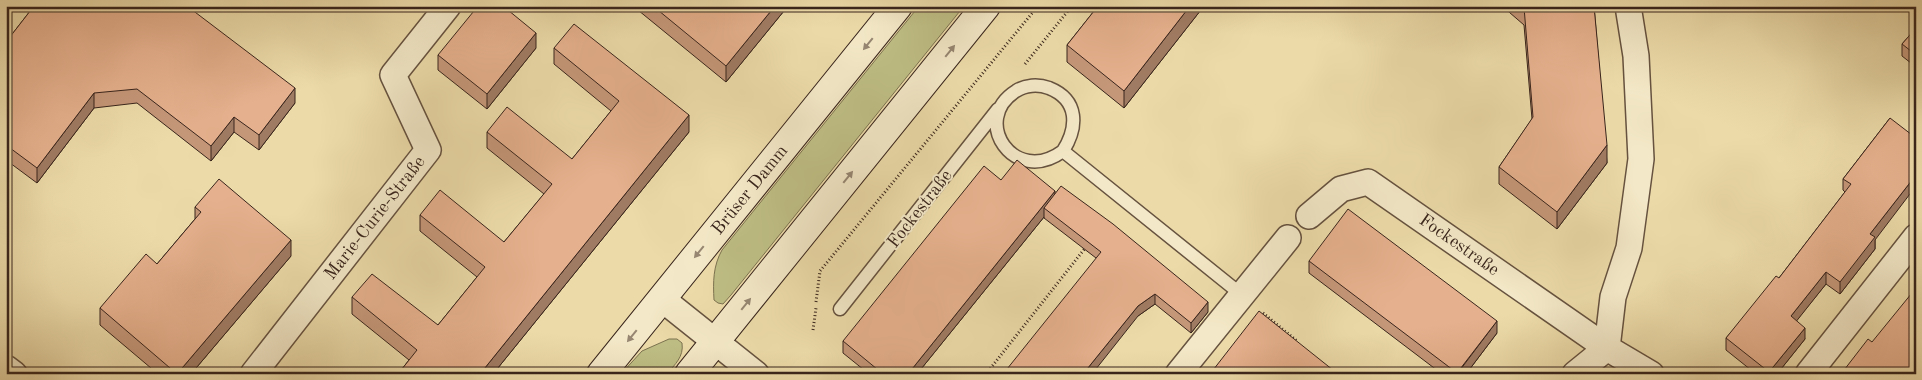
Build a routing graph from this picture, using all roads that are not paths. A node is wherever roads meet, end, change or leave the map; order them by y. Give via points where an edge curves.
1 (448, 6) edge
2 (898, 6) edge
3 (986, 6) edge
4 (1628, 6) edge
5 (1000, 108) junction
6 (1063, 151) junction
7 (1309, 216) dead end
8 (1916, 237) edge
9 (1288, 238) dead end
10 (1242, 295) junction
11 (662, 299) junction
12 (840, 309) dead end
13 (715, 342) junction
14 (1607, 348) junction
15 (6, 368) edge
16 (1180, 373) edge
17 (14, 374) edge
18 (253, 374) edge
19 (601, 374) edge
20 (689, 374) edge
21 (756, 374) edge
22 (1575, 374) edge
23 (1651, 374) edge
24 (1808, 374) edge

1 - 18 street, Marie-Curie-Straße via 393,75 428,150
2 -> 11 street, Brüser Damm
13 -> 3 street
4 - 14 street via 1636,56 1641,158 1629,248 1613,297
5 - 6 lane via 996,121 998,136 1015,157 1034,162 1054,158
5 - 6 lane, Fockestraße via 1022,87 1042,86 1055,91 1066,99 1073,116 1072,133
5 - 12 lane, Fockestraße
6 - 10 lane
7 - 14 street, Fockestraße via 1341,189 1368,182
8 - 24 street
9 - 10 street
10 - 16 street
11 - 13 street
11 -> 19 street, Brüser Damm
13 - 20 street
13 - 21 street
14 - 22 street
14 - 23 street, Fockestraße
15 - 17 street

